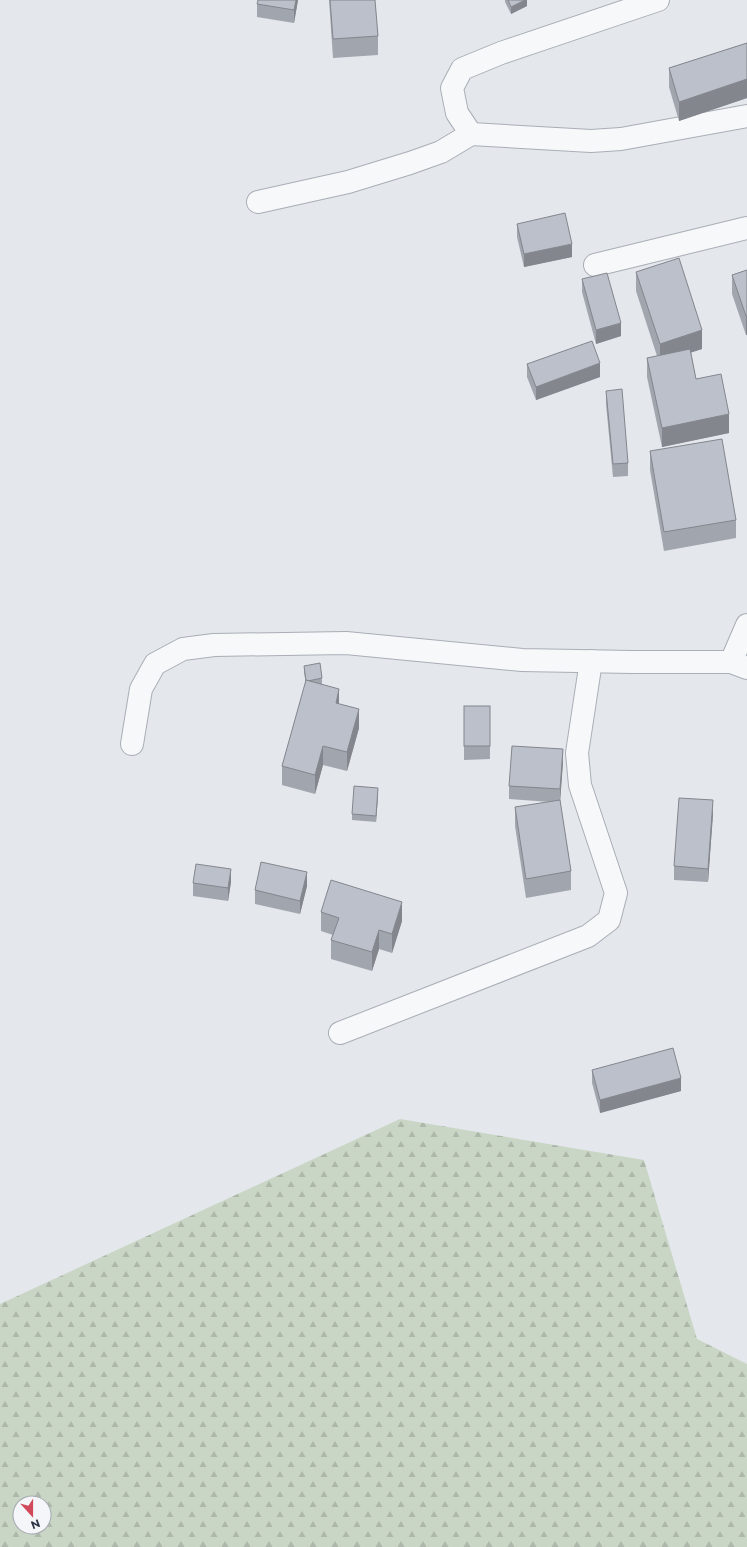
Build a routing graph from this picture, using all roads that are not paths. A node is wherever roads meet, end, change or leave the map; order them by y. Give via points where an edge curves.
1 (658, 0) edge
2 (747, 116) edge
3 (470, 134) junction
4 (258, 202) dead end
5 (747, 228) edge
6 (595, 265) dead end
7 (747, 625) edge
8 (591, 661) junction
9 (739, 665) edge
10 (132, 744) dead end
11 (340, 1033) dead end

1 - 3 street via 501,52 462,69 452,88 457,112
2 - 3 street via 621,139 591,141
3 - 4 street via 441,152 410,163 348,182
5 - 6 street
7 - 9 street
8 - 9 street
8 - 10 street via 522,660 346,643 214,646 183,650 155,664 141,689
8 - 11 street via 577,753 580,785 616,893 609,920 588,936

